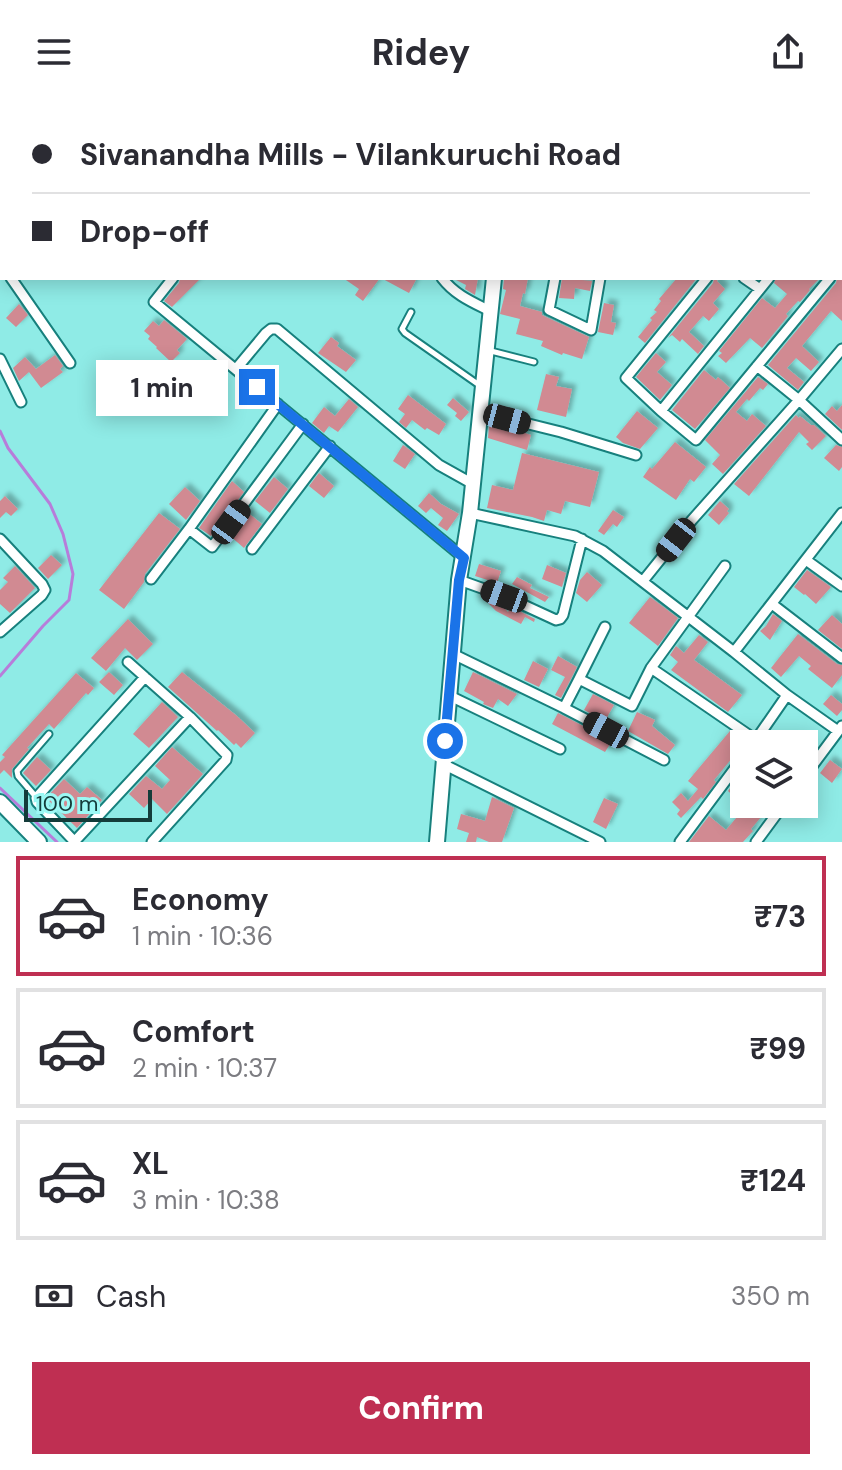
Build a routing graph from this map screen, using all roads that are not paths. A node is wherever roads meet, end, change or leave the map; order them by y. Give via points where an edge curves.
1 (12, 280) edge
2 (171, 280) edge
3 (443, 280) edge
4 (494, 280) edge
5 (555, 280) edge
6 (600, 280) edge
7 (705, 280) edge
8 (747, 280) edge
9 (767, 280) edge
10 (828, 280) edge
11 (760, 289) junction
12 (490, 311) junction
13 (411, 312) dead end
14 (842, 349) edge
15 (486, 350) junction
16 (0, 359) edge
17 (534, 362) dead end
18 (70, 363) dead end
19 (757, 366) junction
20 (236, 369) junction
21 (483, 388) junction
22 (799, 400) junction
23 (21, 402) dead end
24 (278, 404) junction
25 (661, 411) junction
26 (480, 412) junction
27 (303, 424) junction
28 (842, 440) edge
29 (330, 446) junction
30 (636, 455) dead end
31 (473, 484) junction
32 (470, 513) junction
33 (842, 513) edge
34 (189, 529) junction
35 (0, 539) edge
36 (582, 539) junction
37 (252, 549) dead end
38 (464, 558) junction
39 (806, 560) junction
40 (725, 566) dead end
41 (151, 579) dead end
42 (459, 580) junction
43 (643, 581) junction
44 (842, 586) edge
45 (772, 604) junction
46 (688, 616) junction
47 (605, 627) dead end
48 (0, 632) edge
49 (734, 652) junction
50 (453, 654) junction
51 (842, 658) edge
52 (128, 662) dead end
53 (651, 668) junction
54 (145, 677) junction
55 (579, 679) junction
56 (787, 695) junction
57 (450, 696) junction
58 (564, 708) junction
59 (190, 717) junction
60 (840, 728) edge
61 (737, 730) edge
62 (762, 730) edge
63 (49, 734) dead end
64 (560, 749) dead end
65 (818, 758) edge
66 (664, 760) dead end
67 (443, 764) junction
68 (730, 775) edge
69 (36, 798) junction
70 (0, 802) edge
71 (774, 818) edge
72 (39, 842) edge
73 (75, 842) edge
74 (152, 842) edge
75 (437, 842) edge
76 (600, 842) edge
77 (680, 842) edge
78 (756, 842) edge

1 - 18 street
2 - 20 street via 154,302
3 - 12 street via 461,297
4 - 12 main road
5 - 6 street via 549,310 591,330
7 - 25 street via 626,378
8 - 11 street
9 - 11 street
10 - 19 street
11 - 25 street
12 - 15 main road
13 - 21 lane via 403,324 405,333
14 - 22 street
15 - 17 lane
15 - 21 main road
16 - 23 street
19 - 22 street
19 - 25 street via 696,440
20 - 24 street
20 - 31 street via 266,333 277,329 439,465
21 - 26 main road
22 - 28 street
22 - 43 street
24 - 27 street
24 - 34 street
26 - 30 street
26 - 31 main road
27 - 29 street
27 - 34 street via 212,547
29 - 37 street
29 - 38 street
31 - 32 main road
32 - 36 street
32 - 38 main road
33 - 39 street
34 - 41 street
35 - 48 street via 45,590
36 - 42 street via 560,619
36 - 43 street
38 - 42 main road
39 - 44 street
39 - 45 street
40 - 46 street
42 - 50 main road
43 - 46 street
45 - 49 street
45 - 51 street
46 - 49 street
46 - 53 street
47 - 55 street
49 - 56 street
50 - 57 main road
50 - 58 street
52 - 54 street
53 - 55 street via 632,706
53 - 61 street
54 - 59 street
54 - 69 street
55 - 58 street
56 - 60 street
56 - 62 street
57 - 64 street
57 - 67 main road
58 - 66 street
59 - 73 street
59 - 74 street via 226,760
60 - 65 street
63 - 69 lane via 17,771
67 - 75 main road
67 - 76 street
68 - 77 street
69 - 73 street
70 - 72 main road
71 - 78 street

